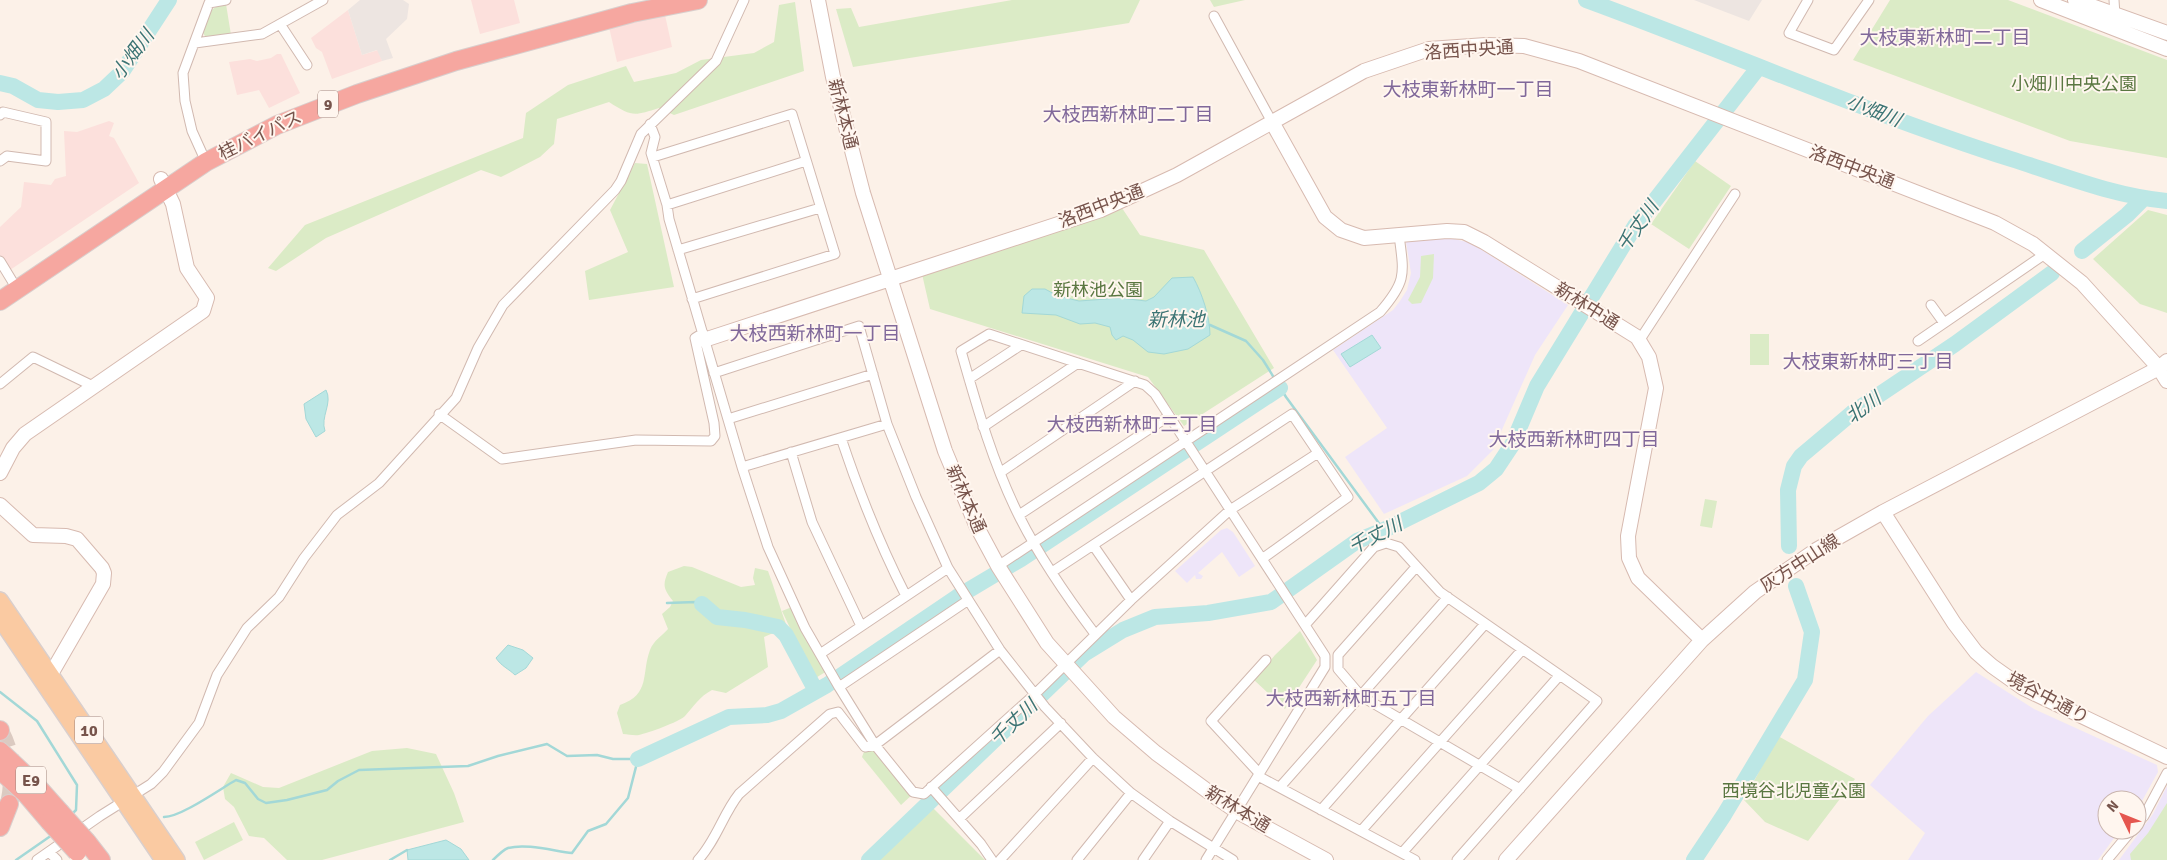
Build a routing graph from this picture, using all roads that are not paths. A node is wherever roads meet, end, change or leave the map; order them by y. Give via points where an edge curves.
1 (226, 0) edge
2 (323, 0) edge
3 (644, 0) edge
4 (698, 0) edge
5 (744, 0) edge
6 (818, 0) edge
7 (1808, 0) edge
8 (1869, 0) edge
9 (2041, 0) edge
10 (2075, 0) edge
11 (2114, 0) edge
12 (2115, 15) junction
13 (1214, 16) dead end
14 (280, 24) junction
15 (2167, 33) edge
16 (195, 43) junction
17 (2167, 49) edge
18 (307, 65) dead end
19 (0, 115) edge
20 (1272, 122) junction
21 (650, 124) junction
22 (203, 157) junction
23 (653, 157) junction
24 (0, 161) edge
25 (806, 161) junction
26 (164, 183) junction
27 (1735, 194) dead end
28 (667, 205) junction
29 (820, 208) junction
30 (1399, 235) junction
31 (678, 250) junction
32 (2045, 254) junction
33 (0, 262) edge
34 (891, 279) junction
35 (10, 286) edge
36 (692, 299) junction
37 (0, 301) edge
38 (1931, 305) dead end
39 (1944, 323) junction
40 (703, 337) junction
41 (1639, 341) junction
42 (1918, 341) dead end
43 (1021, 345) junction
44 (1078, 363) junction
45 (2163, 364) edge
46 (714, 373) junction
47 (873, 374) junction
48 (969, 379) junction
49 (2167, 380) edge
50 (1135, 382) junction
51 (0, 384) edge
52 (95, 387) junction
53 (439, 414) junction
54 (1169, 416) junction
55 (728, 419) junction
56 (887, 424) junction
57 (983, 427) junction
58 (841, 438) junction
59 (1186, 441) junction
60 (792, 452) junction
61 (1318, 453) junction
62 (742, 467) junction
63 (1205, 470) junction
64 (1000, 472) junction
65 (0, 473) edge
66 (0, 505) edge
67 (1230, 510) junction
68 (1883, 512) junction
69 (1019, 516) junction
70 (1034, 542) junction
71 (1093, 545) junction
72 (1262, 559) junction
73 (1416, 567) junction
74 (948, 568) junction
75 (1002, 572) junction
76 (1052, 572) junction
77 (906, 596) junction
78 (1448, 597) junction
79 (0, 600) edge
80 (967, 600) junction
81 (1131, 600) junction
82 (0, 619) edge
83 (1485, 624) junction
84 (861, 626) junction
85 (1305, 626) junction
86 (1095, 634) junction
87 (1702, 640) junction
88 (1000, 650) junction
89 (1522, 650) junction
90 (820, 654) junction
91 (1266, 660) dead end
92 (1065, 664) junction
93 (1559, 676) junction
94 (46, 677) junction
95 (839, 688) junction
96 (1034, 694) junction
97 (1361, 696) junction
98 (1401, 719) junction
99 (1061, 723) junction
100 (1440, 742) junction
101 (875, 745) junction
102 (0, 751) edge
103 (2167, 757) edge
104 (1093, 758) junction
105 (1480, 765) junction
106 (0, 770) edge
107 (2167, 773) edge
108 (1258, 774) junction
109 (931, 787) junction
110 (1280, 787) junction
111 (1520, 788) junction
112 (1131, 792) junction
113 (127, 798) junction
114 (9, 804) tunnel mouth
115 (1321, 810) junction
116 (2147, 810) edge
117 (1236, 811) junction
118 (55, 816) junction
119 (959, 819) junction
120 (1170, 822) junction
121 (0, 827) edge
122 (1361, 831) junction
123 (2124, 840) edge
124 (1213, 848) junction
125 (82, 851) edge
126 (48, 852) junction
127 (1402, 853) junction
128 (37, 860) edge
129 (57, 860) edge
130 (101, 860) edge
131 (163, 860) edge
132 (177, 860) edge
133 (698, 860) edge
134 (992, 860) edge
135 (1000, 860) edge
136 (1077, 860) edge
137 (1144, 860) edge
138 (1206, 860) edge
139 (1232, 860) edge
140 (1326, 860) edge
141 (1415, 860) edge
142 (1457, 860) edge
143 (1506, 860) edge
144 (2107, 860) edge

1 - 16 street via 209,3
2 - 14 street
3 - 22 highway, 桂バイパス / 9 via 453,51 354,84 272,116
4 - 22 highway, 桂バイパス / 9 via 632,13 456,61 357,94
5 - 21 street via 716,61
6 - 34 street, 新林本通 via 847,136
7 - 8 street via 1788,33 1834,50
9 - 17 street
10 - 12 street
11 - 12 street
12 - 15 street
13 - 20 street
14 - 16 street via 262,34
14 - 18 street
16 - 22 street via 183,73 192,131
19 - 24 street via 3,112 46,122 46,161 7,156
20 - 30 street, 新林中通 via 1325,217 1341,230 1364,238
20 - 32 street, 洛西中央通 via 1364,71 1429,48 1524,46 1579,61 1995,223
20 - 34 street, 洛西中央通 via 1177,175 1101,210
21 - 23 street via 655,137
21 - 53 street via 641,134 616,190 503,305 478,348 456,398
22 - 26 highway, 桂バイパス / 9
23 - 25 street via 792,114
23 - 28 street
25 - 28 street
25 - 29 street
26 - 35 highway, 桂バイパス / 9
26 - 52 street via 173,204 187,268 208,298 203,312
27 - 41 street
28 - 31 street
29 - 31 street
29 - 36 street via 835,254
30 - 41 street, 新林中通 via 1464,232 1596,311
30 - 59 street via 1404,273 1396,292 1380,312
31 - 36 street
32 - 39 street
32 - 45 street, 洛西中央通 via 2082,283
33 - 35 street
34 - 40 street, 洛西中央通
34 - 75 street, 新林本通 via 945,451 976,525
35 - 37 highway, 桂バイパス / 9
36 - 40 street
38 - 39 street
39 - 42 street
40 - 46 street
40 - 53 street via 695,338 714,423 715,436 711,442 636,440 502,459
41 - 87 street, 新林中通 via 1649,357 1656,388 1628,536 1629,558 1638,578
43 - 44 street
43 - 48 street
43 - 48 street via 989,334 960,351
44 - 50 street
44 - 57 street
45 - 49 street, 洛西中央通
45 - 68 street, 灰方中山線
46 - 47 street via 859,326
46 - 55 street
47 - 55 street
47 - 56 street
48 - 57 street
50 - 54 street via 1145,385 1155,394
50 - 64 street
51 - 52 street via 33,357
52 - 65 street via 25,434
53 - 113 street via 379,482 337,515 279,598 248,628 217,674 199,723 177,755 151,784
54 - 59 street
54 - 69 street
55 - 62 street
56 - 58 street
56 - 74 street
57 - 64 street
58 - 60 street
58 - 77 street via 887,559
59 - 63 street
59 - 70 street
60 - 62 street
60 - 84 street via 812,522
61 - 63 street via 1292,414
61 - 67 street
61 - 72 street via 1348,497
62 - 90 street via 768,547
63 - 67 street
63 - 71 street
64 - 69 street
66 - 94 street via 33,535 77,539 104,573 103,584
67 - 72 street
67 - 81 street
68 - 87 street, 灰方中山線 via 1771,580 1730,612
68 - 103 street, 境谷中通り via 1954,623 1976,652 1992,666 2022,688
69 - 70 street
70 - 75 street
70 - 76 street
71 - 76 street
71 - 81 street
72 - 85 street
73 - 78 street
73 - 85 street via 1398,546 1386,543 1374,547
73 - 97 street via 1338,655 1338,669
74 - 77 street
74 - 80 street
75 - 92 street, 新林本通 via 1047,643
76 - 86 street
77 - 84 street
78 - 83 street
78 - 97 street
79 - 94 main road, 10
80 - 88 street
80 - 95 street
81 - 86 street
82 - 94 main road, 10
83 - 89 street
83 - 98 street
84 - 90 street
85 - 108 street via 1325,656 1325,667
86 - 92 street
87 - 143 street, 灰方中山線
88 - 96 street
88 - 101 street
89 - 93 street
89 - 100 street
90 - 95 street
91 - 108 street via 1211,721
92 - 96 street
92 - 117 street, 新林本通 via 1114,717 1185,776
93 - 105 street
93 - 111 street via 1597,701
94 - 113 main road, 10
95 - 101 street
96 - 99 street
96 - 109 street
97 - 98 street
97 - 110 street
98 - 100 street
98 - 115 street
99 - 104 street
99 - 119 street
100 - 105 street
100 - 122 street
101 - 109 street via 914,792 924,794
101 - 133 street via 865,747 838,712 830,714 739,794
102 - 118 highway, E9 via 35,784
104 - 112 street
104 - 135 street
105 - 111 street
105 - 127 street
106 - 118 highway, E9
107 - 116 street
108 - 110 street
108 - 117 street
109 - 119 street
110 - 115 street
111 - 142 street
112 - 120 street
112 - 136 street
113 - 126 street
113 - 131 main road, 10
113 - 132 main road, 10
114 - 121 highway
115 - 122 street
117 - 124 street
117 - 140 street, 新林本通
118 - 125 highway, E9, bridge
119 - 134 street
120 - 124 street
120 - 137 street
122 - 127 street
123 - 144 street
124 - 138 street
124 - 139 street
125 - 130 highway, E9
126 - 128 street
126 - 129 street
127 - 141 street

